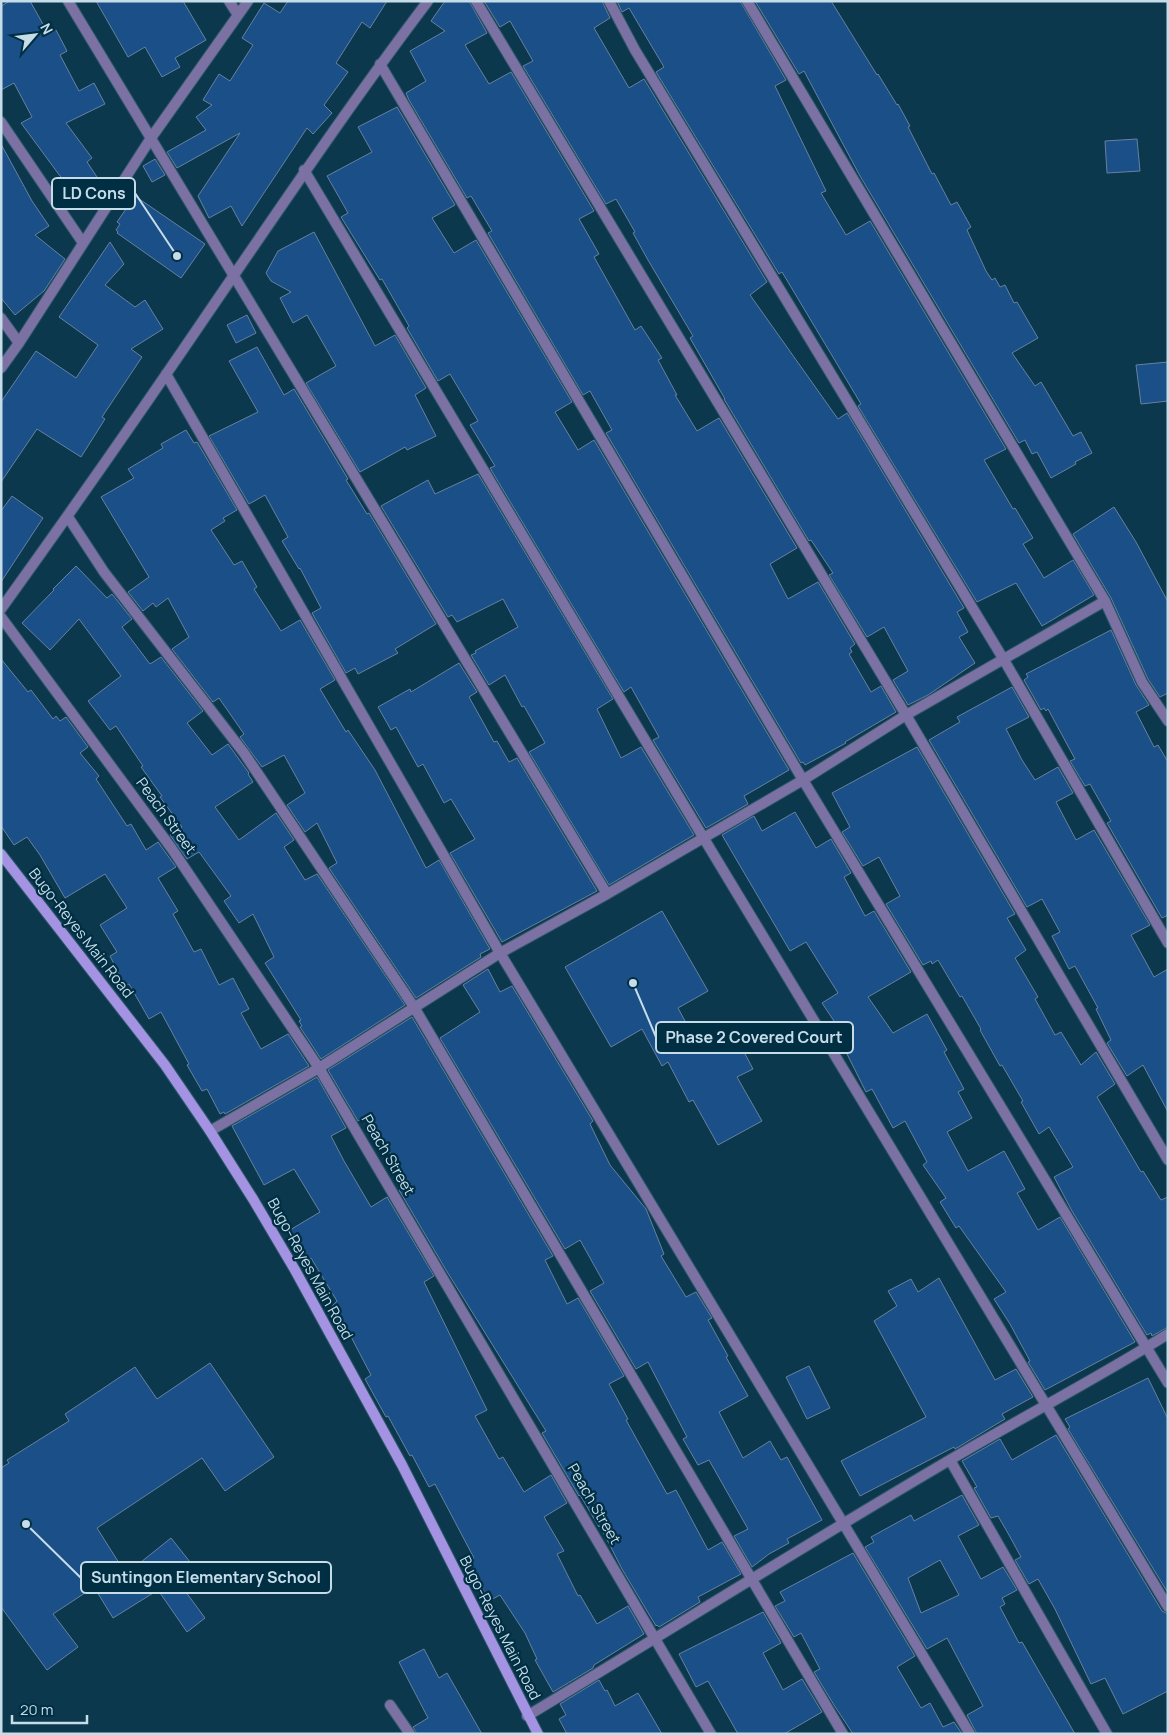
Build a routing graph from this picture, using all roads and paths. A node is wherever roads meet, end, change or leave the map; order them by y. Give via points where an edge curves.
1 (68, 1) edge
2 (229, 1) edge
3 (248, 1) edge
4 (428, 1) edge
5 (476, 1) edge
6 (609, 1) edge
7 (747, 1) edge
8 (238, 15) junction
9 (380, 64) junction
10 (1, 122) edge
11 (151, 138) junction
12 (304, 170) junction
13 (83, 243) junction
14 (233, 276) junction
15 (1, 318) edge
16 (19, 343) junction
17 (1, 368) edge
18 (166, 374) junction
19 (68, 517) junction
20 (1105, 601) junction
21 (1, 610) edge
22 (1, 617) edge
23 (1004, 660) junction
24 (906, 715) junction
25 (1168, 721) edge
26 (803, 780) junction
27 (703, 837) junction
28 (1, 854) edge
29 (607, 894) junction
30 (1168, 942) edge
31 (500, 954) junction
32 (414, 1007) junction
33 (319, 1068) junction
34 (210, 1130) junction
35 (1168, 1160) edge
36 (1168, 1334) edge
37 (1146, 1347) junction
38 (1168, 1383) edge
39 (1047, 1406) junction
40 (950, 1460) junction
41 (845, 1524) junction
42 (751, 1579) junction
43 (1168, 1607) edge
44 (656, 1639) junction
45 (390, 1705) dead end
46 (527, 1716) junction
47 (410, 1734) edge
48 (538, 1734) edge
49 (711, 1734) edge
50 (843, 1734) edge
51 (970, 1734) edge
52 (1107, 1734) edge

1 - 11 street
2 - 8 street
3 - 8 street
4 - 9 street
5 - 24 street
6 - 23 street via 635,50
7 - 20 street
8 - 11 street
9 - 12 street
9 - 26 street
10 - 13 street
11 - 13 street
11 - 14 street
12 - 14 street
12 - 27 street
13 - 16 street
14 - 18 street
14 - 29 street
15 - 16 street
16 - 17 street
18 - 19 street
18 - 31 street
19 - 21 street
19 - 32 street via 104,572 244,754
20 - 23 street
20 - 25 street via 1142,682
22 - 33 street, Peach Street via 172,849
23 - 24 street
23 - 30 street
24 - 26 street
24 - 35 street
26 - 27 street
26 - 37 street
27 - 29 street
27 - 39 street
28 - 34 street, Bugo-Reyes Main Road via 164,1065
29 - 31 street
31 - 32 street
31 - 41 street
32 - 33 street
32 - 42 street
33 - 34 street
33 - 44 street, Peach Street
34 - 46 street, Bugo-Reyes Main Road via 295,1270 402,1465
36 - 37 street
37 - 38 street
37 - 39 street
39 - 40 street
39 - 43 street
40 - 41 street
40 - 52 street
41 - 42 street
41 - 51 street
42 - 44 street
42 - 50 street
44 - 46 street
44 - 49 street, Peach Street
45 - 47 street
46 - 48 street, Bugo-Reyes Main Road

